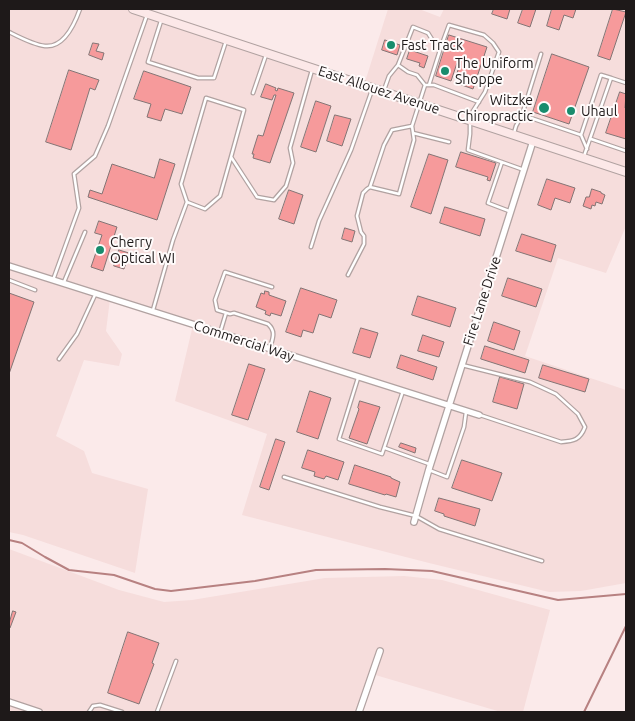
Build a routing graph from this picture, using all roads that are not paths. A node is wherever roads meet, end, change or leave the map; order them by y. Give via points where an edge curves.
1 (80, 9) edge
2 (133, 9) edge
3 (147, 14) junction
4 (162, 18) junction
5 (9, 32) edge
6 (226, 40) junction
7 (442, 44) junction
8 (267, 53) junction
9 (541, 54) dead end
10 (398, 65) junction
11 (312, 68) junction
12 (611, 78) junction
13 (626, 83) edge
14 (427, 85) junction
15 (373, 88) junction
16 (383, 92) junction
17 (253, 93) dead end
18 (479, 102) junction
19 (419, 104) junction
20 (522, 115) junction
21 (470, 120) junction
22 (412, 126) junction
23 (413, 133) junction
24 (513, 135) junction
25 (581, 135) junction
26 (591, 139) junction
27 (533, 141) junction
28 (448, 142) dead end
29 (587, 149) junction
30 (626, 150) edge
31 (231, 157) junction
32 (583, 158) junction
33 (502, 162) junction
34 (524, 170) junction
35 (626, 172) edge
36 (370, 187) junction
37 (187, 202) junction
38 (511, 211) junction
39 (85, 232) dead end
40 (311, 247) dead end
41 (9, 266) edge
42 (348, 275) dead end
43 (9, 280) edge
44 (53, 280) junction
45 (64, 283) junction
46 (272, 287) dead end
47 (35, 290) dead end
48 (96, 294) junction
49 (152, 312) junction
50 (226, 313) junction
51 (220, 333) junction
52 (270, 349) junction
53 (59, 359) dead end
54 (462, 365) junction
55 (358, 377) junction
56 (403, 392) junction
57 (449, 406) junction
58 (466, 411) junction
59 (479, 415) joint
60 (384, 448) junction
61 (430, 465) junction
62 (284, 477) dead end
63 (415, 519) junction
64 (542, 561) dead end
65 (380, 651) dead end
66 (176, 660) dead end
67 (9, 702) edge
68 (21, 709) edge
69 (39, 712) edge
70 (89, 712) edge
71 (122, 712) edge
72 (156, 712) edge
73 (359, 712) edge

1 - 5 lane via 65,38 53,46 44,46
2 - 3 street, East Allouez Avenue
3 - 4 street, East Allouez Avenue
3 - 44 lane via 95,156 74,174 79,208
4 - 6 street, East Allouez Avenue
4 - 6 lane via 148,62 198,78 214,78
6 - 8 street, East Allouez Avenue
7 - 10 lane via 413,27
7 - 14 lane
7 - 18 lane via 449,25 484,35 499,52
8 - 11 street, East Allouez Avenue
8 - 17 lane
9 - 20 lane
10 - 14 lane
10 - 16 lane via 388,76
11 - 15 street, East Allouez Avenue
11 - 31 lane via 290,148 293,163 286,186 274,200 257,197
12 - 13 lane
12 - 25 lane via 601,75
12 - 26 lane
14 - 18 lane via 445,88
14 - 19 lane
15 - 16 street, East Allouez Avenue
15 - 40 lane
16 - 19 street, East Allouez Avenue
18 - 21 lane
19 - 21 street, East Allouez Avenue
19 - 22 lane
20 - 24 lane
20 - 25 lane
21 - 24 street, East Allouez Avenue
21 - 33 lane via 468,150
22 - 23 lane
22 - 36 lane via 392,130
23 - 28 lane
23 - 36 lane via 414,140 399,194
24 - 27 street, East Allouez Avenue
25 - 29 lane
26 - 29 lane
26 - 30 lane
27 - 32 street, East Allouez Avenue
27 - 34 street, Fire Lane Drive
29 - 32 lane
31 - 37 lane via 220,196 205,209
31 - 37 lane via 244,110 206,98 182,184
32 - 35 street, East Allouez Avenue
33 - 34 lane
33 - 38 lane via 488,203
34 - 38 street, Fire Lane Drive
36 - 42 lane via 363,193 357,216 364,244
37 - 49 lane
38 - 54 street, Fire Lane Drive
39 - 45 lane
41 - 44 street, Commercial Way
43 - 47 lane
44 - 45 street, Commercial Way
45 - 48 street, Commercial Way
46 - 50 lane via 225,272 215,300 217,310
48 - 49 street, Commercial Way
48 - 53 lane via 77,334
49 - 51 street, Commercial Way
50 - 51 lane
50 - 52 lane via 268,324 274,332
51 - 52 street, Commercial Way
52 - 55 street, Commercial Way
54 - 57 street, Fire Lane Drive
54 - 59 lane via 530,382 556,394 578,414 584,427 582,435 574,441 561,442
55 - 56 street, Commercial Way
55 - 60 lane via 339,439 382,454
56 - 57 street, Commercial Way
56 - 60 lane
57 - 58 street, Commercial Way
57 - 61 street, Fire Lane Drive
58 - 59 street, Commercial Way
58 - 61 lane via 464,427 447,477
60 - 61 lane
61 - 63 street, Fire Lane Drive
62 - 63 lane
63 - 64 lane
65 - 73 street
66 - 72 lane
67 - 68 street
68 - 69 street
70 - 71 lane via 93,706 100,705

